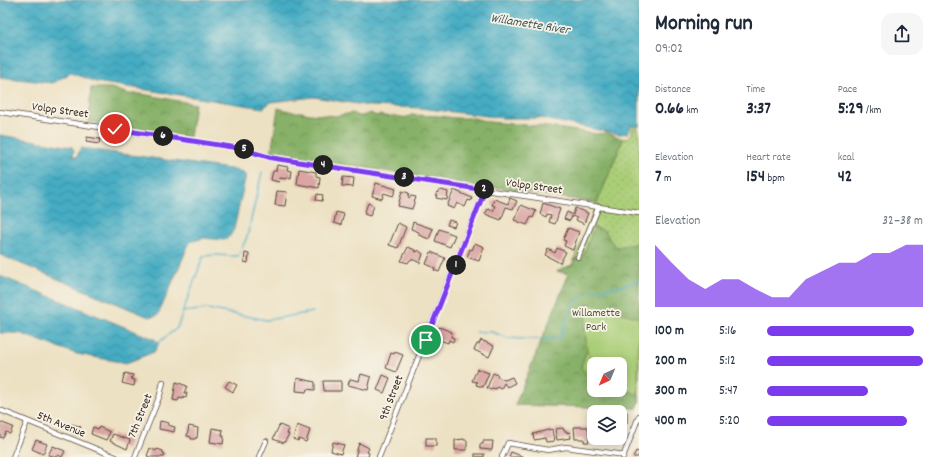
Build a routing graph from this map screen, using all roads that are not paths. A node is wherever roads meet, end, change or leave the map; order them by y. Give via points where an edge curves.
1 (0, 112) edge
2 (485, 190) junction
3 (599, 206) junction
4 (639, 213) edge
5 (578, 257) dead end
6 (163, 382) dead end
7 (0, 410) edge
8 (639, 416) edge
9 (27, 422) junction
10 (266, 441) dead end
11 (623, 456) edge
12 (13, 457) edge
13 (116, 457) edge
14 (135, 457) edge
15 (259, 457) edge
16 (379, 457) edge
17 (502, 457) edge

1 - 2 street, Volpp Street via 238,148 272,158
2 - 3 street, Volpp Street
2 - 16 street, 9th Street
3 - 4 street, Volpp Street
3 - 5 street
6 - 14 street, 7th Street
7 - 9 street, 5th Avenue
8 - 11 street
9 - 12 street
9 - 13 street, 5th Avenue
10 - 15 street
11 - 17 street via 573,448 548,450 508,443

